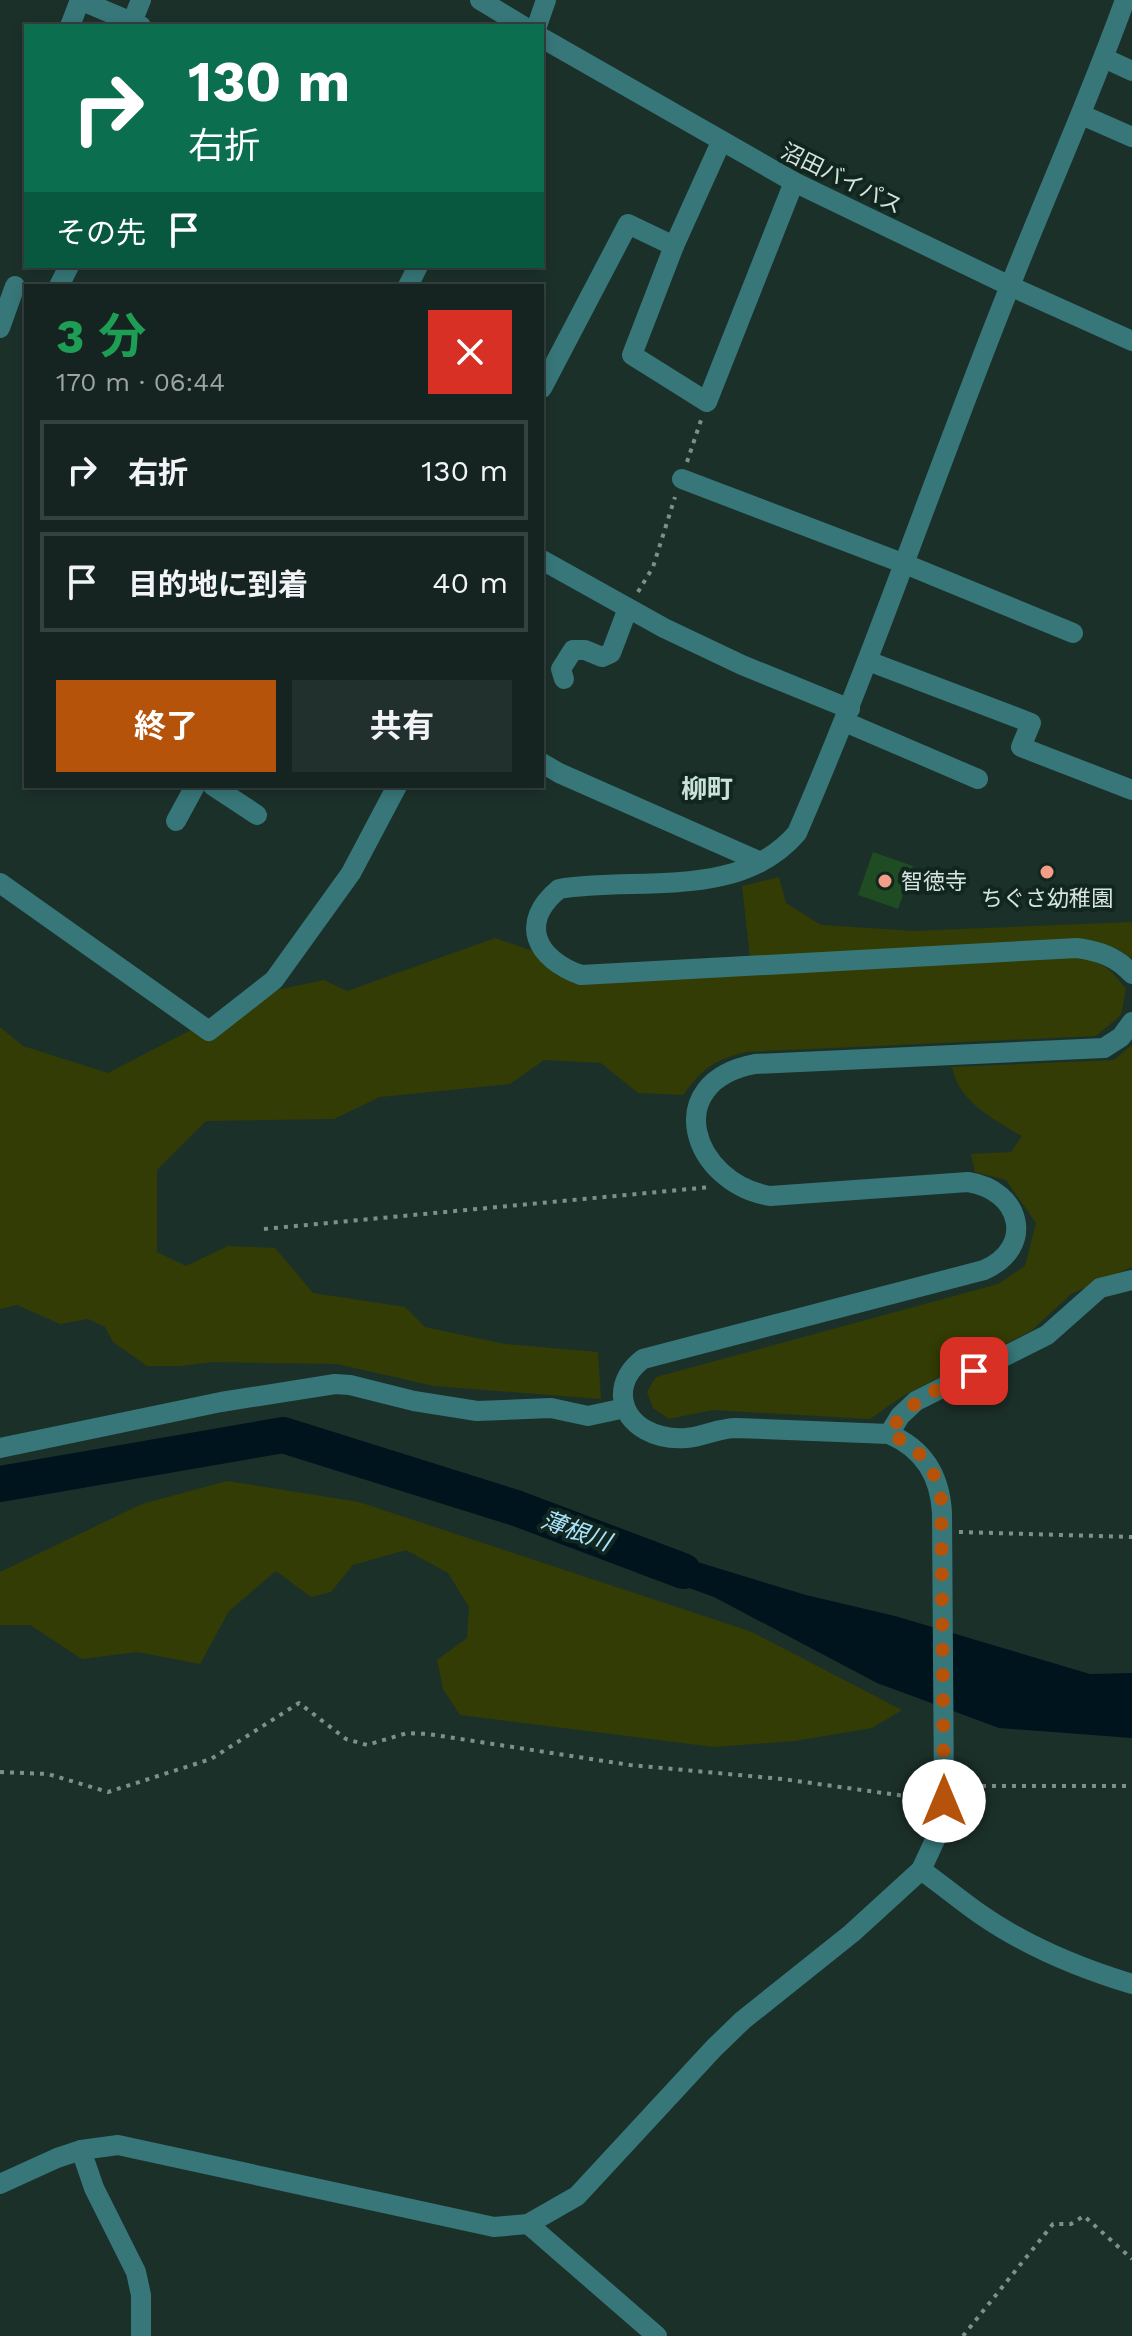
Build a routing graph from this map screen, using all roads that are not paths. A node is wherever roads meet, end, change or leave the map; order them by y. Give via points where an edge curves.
1 (80, 0) edge
2 (141, 0) edge
3 (480, 0) edge
4 (546, 0) edge
5 (1125, 0) edge
6 (71, 24) edge
7 (137, 24) edge
8 (520, 24) edge
9 (538, 24) edge
10 (544, 39) edge
11 (1104, 58) junction
12 (1132, 71) edge
13 (1082, 115) junction
14 (1132, 137) edge
15 (721, 142) junction
16 (794, 182) junction
17 (674, 246) junction
18 (14, 285) edge
19 (1010, 286) junction
20 (0, 328) edge
21 (1132, 341) edge
22 (544, 384) edge
23 (682, 479) road end
24 (544, 561) edge
25 (905, 564) junction
26 (628, 608) junction
27 (1073, 633) dead end
28 (868, 661) junction
29 (564, 679) dead end
30 (848, 716) junction
31 (544, 764) edge
32 (978, 779) dead end
33 (194, 788) edge
34 (220, 788) edge
35 (396, 788) edge
36 (1132, 790) edge
37 (241, 794) edge
38 (257, 815) dead end
39 (176, 821) dead end
40 (761, 862) junction
41 (0, 883) edge
42 (1132, 974) edge
43 (1132, 1022) edge
44 (1132, 1280) edge
45 (625, 1408) junction
46 (889, 1434) junction
47 (0, 1448) edge
48 (921, 1870) junction
49 (1132, 1984) edge
50 (81, 2150) junction
51 (0, 2184) edge
52 (528, 2224) junction
53 (141, 2336) edge
54 (657, 2336) edge

1 - 6 street
1 - 7 street
2 - 7 street
3 - 8 street
4 - 9 street
5 - 11 street
10 - 15 street, 沼田バイパス
11 - 12 street
11 - 13 street
13 - 14 street
13 - 19 street
15 - 16 street, 沼田バイパス
15 - 17 street
16 - 17 street via 707,402 632,355
16 - 19 street, 沼田バイパス
17 - 22 street via 628,224
18 - 20 street
19 - 21 street, 沼田バイパス
19 - 25 street
23 - 25 street
24 - 26 street
25 - 27 street
25 - 28 street
26 - 29 street via 611,653 602,657 573,650 561,669
26 - 30 street
28 - 30 street
28 - 36 street via 1031,723 1021,747
30 - 32 street
30 - 40 street via 797,833
31 - 40 street
33 - 39 street
34 - 37 street
35 - 41 street via 351,873 274,980 209,1031
37 - 38 street
40 - 42 street via 723,876 680,883 559,889 539,914 535,932 540,947 551,960 581,975 1077,948 1118,960
43 - 45 street via 1104,1048 755,1064 708,1085 699,1101 699,1139 728,1179 752,1193 984,1184 1010,1205 1017,1234 999,1263 984,1270 643,1359 624,1385
44 - 46 street via 1100,1288 1047,1335 916,1401
45 - 46 street via 643,1428 670,1437 722,1428
45 - 47 street via 588,1416 551,1408 477,1411 335,1384
46 - 48 street via 919,1452 941,1496 944,1801
48 - 49 street via 981,1915 1044,1951
48 - 52 street via 743,2020 577,2196
50 - 51 street
50 - 52 street via 118,2145 494,2227
50 - 53 street via 136,2272
52 - 54 street

